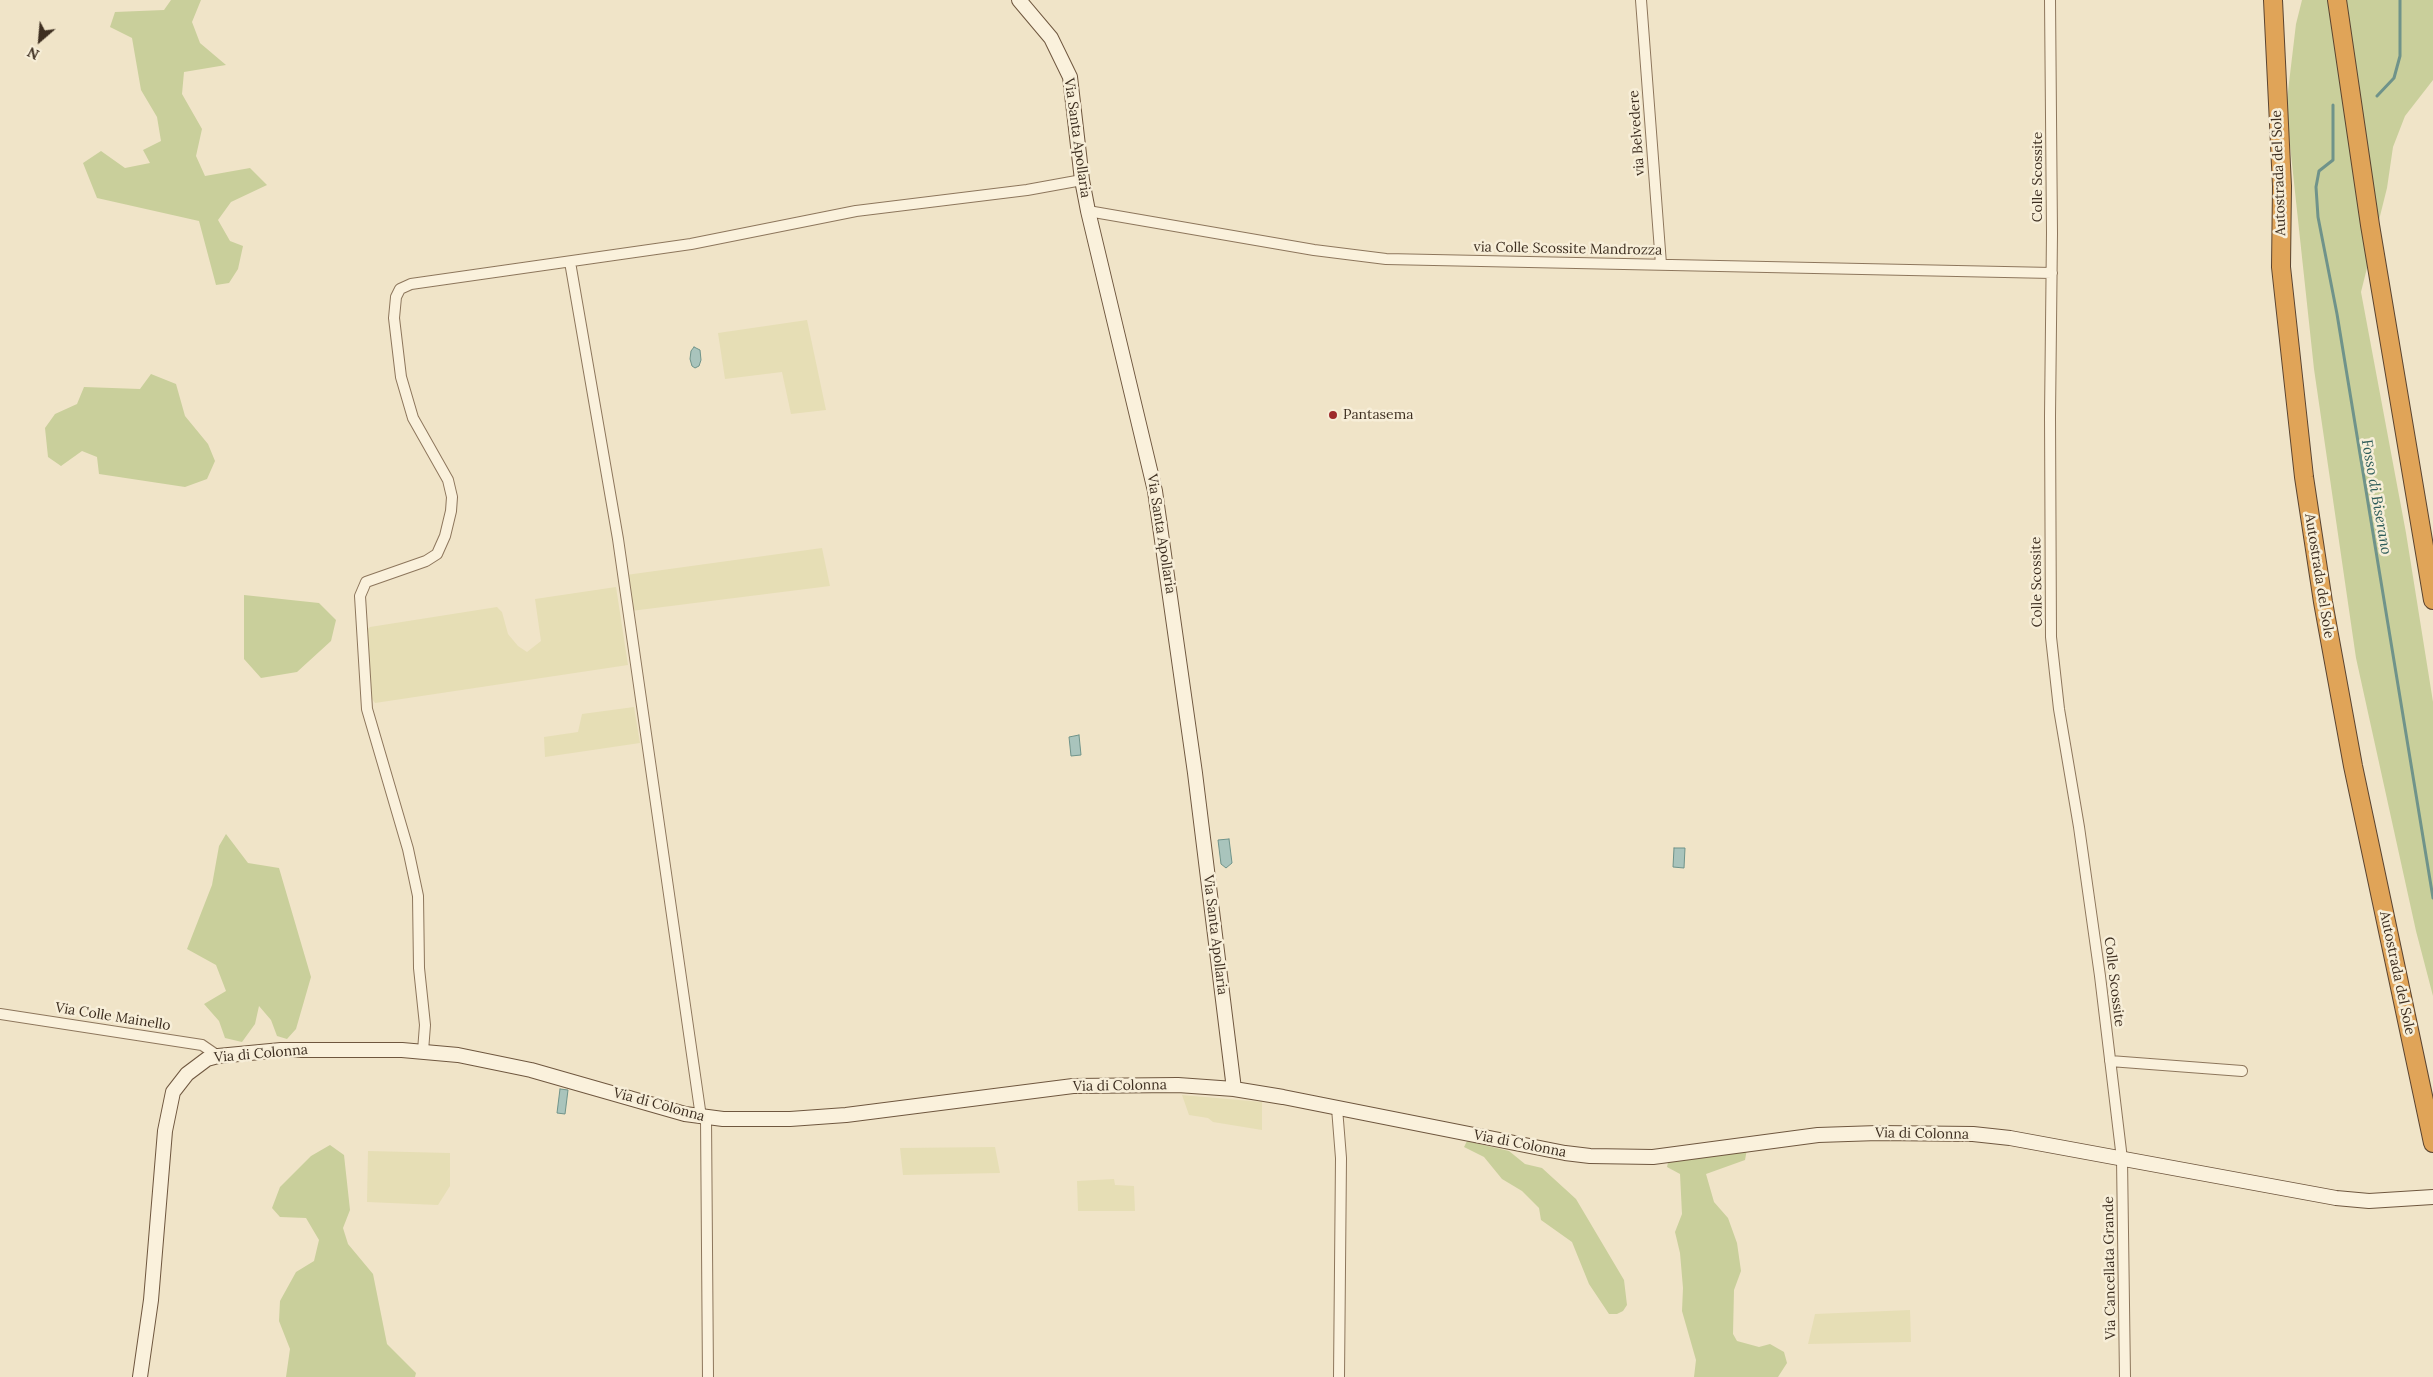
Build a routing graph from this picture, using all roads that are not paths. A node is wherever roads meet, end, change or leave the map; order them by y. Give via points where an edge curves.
1 (1019, 0) edge
2 (1641, 0) edge
3 (2050, 0) edge
4 (2274, 0) edge
5 (2337, 0) edge
6 (1082, 180) junction
7 (1088, 211) junction
8 (570, 262) junction
9 (1661, 264) junction
10 (2052, 273) junction
11 (2433, 600) edge
12 (0, 1014) edge
13 (423, 1051) junction
14 (218, 1056) junction
15 (2110, 1061) junction
16 (2242, 1072) dead end
17 (1234, 1089) junction
18 (1337, 1108) junction
19 (704, 1117) junction
20 (2433, 1143) edge
21 (2122, 1159) junction
22 (2433, 1197) edge
23 (140, 1377) edge
24 (708, 1377) edge
25 (1339, 1377) edge
26 (2125, 1377) edge

1 - 6 street, Via Santa Apollaria via 1048,32 1067,69
2 - 9 street, via Belvedere
3 - 10 street, Colle Scossite
4 - 20 highway, Autostrada del Sole via 2282,186 2281,267 2304,477 2353,766
5 - 11 highway via 2370,225
6 - 7 street, Via Santa Apollaria
6 - 8 street via 856,211 691,244
7 - 9 street, via Colle Scossite Mandrozza via 1314,250 1386,258
7 - 17 street, Via Santa Apollaria via 1156,500 1195,773
8 - 13 street via 411,284 400,289 396,296 395,336 403,388 416,423 445,473 452,501 448,529 437,554 429,560 366,582 360,596 367,709 408,849 418,896 419,968 425,1025
8 - 19 street via 618,539
9 - 10 street, via Colle Scossite Mandrozza
10 - 15 street, Colle Scossite via 2052,654
12 - 14 street, Via Colle Mainello via 202,1045
13 - 14 street, Via di Colonna via 304,1049
13 - 19 street, Via di Colonna via 514,1066
14 - 23 street, Via di Colonna via 200,1062 187,1074 177,1085 169,1103 152,1300
15 - 16 street
15 - 21 street, Colle Scossite
17 - 18 street, Via di Colonna
17 - 19 street, Via di Colonna via 1136,1084 1073,1086 817,1118 742,1120
18 - 21 street, Via di Colonna via 1565,1153 1611,1158 1673,1155 1818,1135 1880,1133 1993,1136
18 - 25 street via 1342,1158
19 - 24 street
21 - 22 street, Via di Colonna via 2294,1191 2366,1200
21 - 26 street, Via Cancellata Grande

